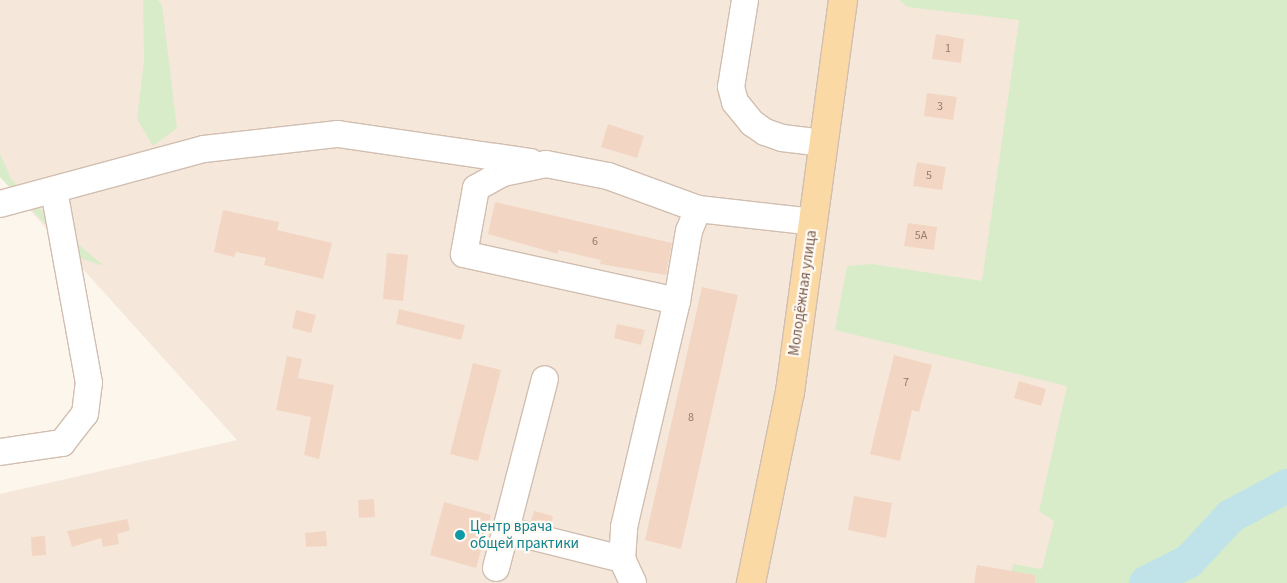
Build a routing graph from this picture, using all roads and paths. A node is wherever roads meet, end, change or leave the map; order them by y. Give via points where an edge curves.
1 (745, 0) edge
2 (843, 0) edge
3 (824, 143) junction
4 (546, 164) junction
5 (54, 190) junction
6 (0, 204) edge
7 (698, 209) junction
8 (813, 222) junction
9 (677, 301) junction
10 (545, 379) dead end
11 (0, 452) edge
12 (506, 530) junction
13 (622, 559) junction
14 (496, 568) dead end
15 (633, 583) edge
16 (751, 583) edge

1 - 3 lane via 731,87 735,102 752,123 765,132 782,138
2 - 3 main road, Молодёжная улица
3 - 8 main road, Молодёжная улица
4 - 5 lane via 338,134 204,149
4 - 7 lane via 608,176
4 - 9 lane via 503,174 476,188 464,254
5 - 6 lane
5 - 11 lane via 89,383 85,414 62,443
7 - 8 lane
7 - 9 lane via 689,232
8 - 16 main road, Молодёжная улица via 778,462
9 - 13 lane via 624,527
10 - 12 lane
12 - 13 lane
12 - 14 lane
13 - 15 lane

